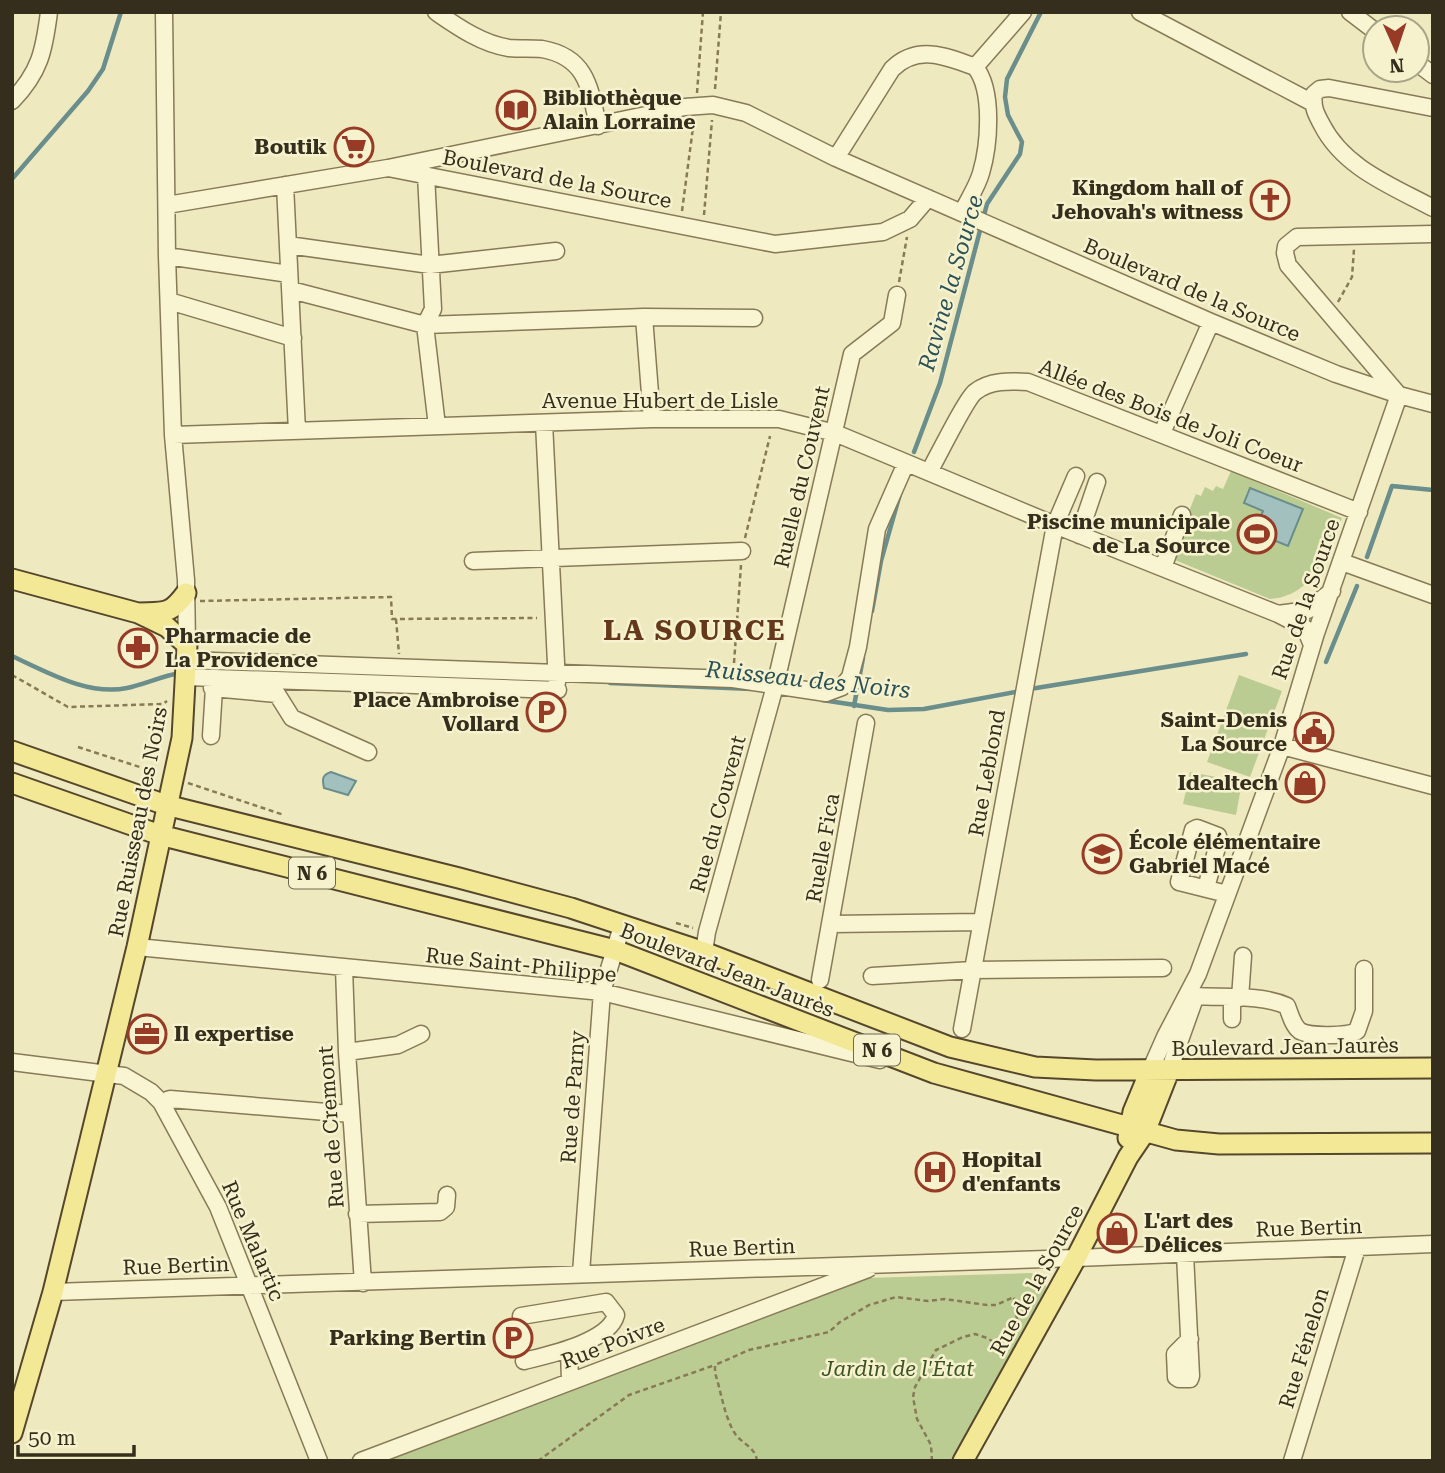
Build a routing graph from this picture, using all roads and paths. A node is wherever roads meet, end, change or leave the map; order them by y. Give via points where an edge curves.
1 (50, 12) edge
2 (164, 12) edge
3 (436, 12) edge
4 (704, 12) edge
5 (721, 12) edge
6 (1023, 12) edge
7 (1140, 12) edge
8 (975, 67) junction
9 (12, 101) edge
10 (1313, 103) junction
11 (713, 105) junction
12 (695, 107) junction
13 (1433, 108) edge
14 (598, 125) junction
15 (836, 158) junction
16 (388, 168) junction
17 (426, 175) junction
18 (285, 185) junction
19 (928, 198) junction
20 (167, 205) junction
21 (1433, 208) edge
22 (967, 215) junction
23 (910, 219) junction
24 (680, 225) junction
25 (703, 229) junction
26 (1433, 234) edge
27 (1356, 236) junction
28 (288, 245) junction
29 (556, 251) dead end
30 (167, 256) junction
31 (430, 265) junction
32 (290, 282) junction
33 (897, 295) joint
34 (169, 301) junction
35 (1330, 314) junction
36 (644, 317) junction
37 (754, 318) dead end
38 (1211, 322) junction
39 (425, 325) junction
40 (293, 338) junction
41 (1399, 395) junction
42 (1433, 404) edge
43 (652, 419) junction
44 (544, 423) junction
45 (437, 426) junction
46 (298, 431) junction
47 (835, 433) junction
48 (1163, 433) junction
49 (173, 435) junction
50 (906, 463) junction
51 (929, 472) junction
52 (1076, 476) dead end
53 (1097, 482) dead end
54 (1359, 512) junction
55 (1182, 515) dead end
56 (1055, 526) junction
57 (1079, 535) junction
58 (742, 551) dead end
59 (551, 558) junction
60 (473, 561) dead end
61 (1342, 562) junction
62 (1163, 568) junction
63 (12, 579) edge
64 (1433, 595) edge
65 (186, 597) junction
66 (138, 613) junction
67 (1278, 614) junction
68 (1314, 614) junction
69 (554, 618) junction
70 (396, 619) junction
71 (1312, 645) junction
72 (400, 667) junction
73 (186, 673) junction
74 (557, 673) junction
75 (12, 675) edge
76 (214, 688) junction
77 (773, 692) junction
78 (866, 723) dead end
79 (211, 736) dead end
80 (1282, 746) junction
81 (78, 747) dead end
82 (12, 751) edge
83 (368, 752) dead end
84 (173, 778) junction
85 (12, 783) edge
86 (1433, 786) edge
87 (166, 805) junction
88 (286, 816) dead end
89 (160, 835) junction
90 (1206, 888) dead end
91 (1227, 894) junction
92 (981, 922) junction
93 (832, 924) junction
94 (622, 926) junction
95 (137, 947) junction
96 (615, 950) junction
97 (704, 953) junction
98 (1243, 956) dead end
99 (344, 968) junction
100 (1163, 968) dead end
101 (1364, 969) dead end
102 (973, 971) junction
103 (1198, 974) junction
104 (872, 976) dead end
105 (820, 980) dead end
106 (602, 992) junction
107 (1195, 996) junction
108 (1236, 998) junction
109 (1232, 1019) dead end
110 (962, 1029) dead end
111 (421, 1034) dead end
112 (1252, 1048) dead end
113 (1177, 1050) junction
114 (347, 1052) junction
115 (12, 1062) edge
116 (1433, 1068) edge
117 (1160, 1071) junction
118 (934, 1073) junction
119 (107, 1074) junction
120 (161, 1102) junction
121 (351, 1114) junction
122 (1137, 1129) junction
123 (1433, 1143) edge
124 (447, 1195) dead end
125 (357, 1214) junction
126 (1433, 1244) edge
127 (1357, 1248) junction
128 (1185, 1254) junction
129 (1076, 1258) junction
130 (880, 1264) junction
131 (581, 1273) junction
132 (363, 1283) junction
133 (251, 1285) junction
134 (53, 1292) junction
135 (521, 1316) dead end
136 (1017, 1331) dead end
137 (1013, 1338) dead end
138 (1190, 1339) dead end
139 (569, 1349) junction
140 (523, 1361) dead end
141 (715, 1365) junction
142 (21, 1379) edge
143 (570, 1381) junction
144 (12, 1433) edge
145 (319, 1461) edge
146 (361, 1461) edge
147 (538, 1461) edge
148 (757, 1461) edge
149 (932, 1461) edge
150 (963, 1461) edge
151 (1292, 1461) edge

1 - 9 street via 44,47 30,82
2 - 20 street, Rue Ruisseau des Noirs
3 - 14 street via 484,41 541,49 577,66 589,83
4 - 12 path
5 - 11 path
6 - 8 street
7 - 10 street
8 - 15 street via 932,55 901,60
8 - 22 street via 986,89 985,157
10 - 13 street via 1314,94 1329,88
10 - 21 street via 1339,151 1358,167
11 - 12 street
11 - 15 street, Boulevard de la Source via 746,113
11 - 25 path
12 - 14 street
12 - 24 path
14 - 16 street
15 - 19 street, Boulevard de la Source
16 - 17 street, Boulevard de la Source
16 - 18 street, Boulevard de la Source
17 - 24 street, Boulevard de la Source
17 - 31 street
18 - 20 street, Boulevard de la Source
18 - 28 street
19 - 22 street, Boulevard de la Source
19 - 23 street, Boulevard de la Source
20 - 30 street, Rue Ruisseau des Noirs
22 - 38 street, Boulevard de la Source
23 - 25 street, Boulevard de la Source via 884,232 775,244
23 - 33 path
24 - 25 street, Boulevard de la Source
26 - 27 street
27 - 35 path via 1352,277
27 - 35 street via 1297,237 1286,246 1288,265
28 - 31 street
28 - 32 street
29 - 31 street
30 - 32 street
30 - 34 street, Rue Ruisseau des Noirs
31 - 39 street via 433,309
32 - 39 street
32 - 40 street
33 - 47 street, Ruelle du Couvent via 892,323 852,354
34 - 40 street
34 - 49 street, Rue Ruisseau des Noirs
35 - 41 street
36 - 37 street
36 - 39 street
36 - 43 street
38 - 41 street, Boulevard de la Source
38 - 48 street
39 - 45 street
40 - 46 street
41 - 42 street, Boulevard de la Source
41 - 54 street, Rue de la Source
43 - 44 street, Avenue Hubert de Lisle
43 - 47 street, Avenue Hubert de Lisle via 779,419
44 - 45 street, Avenue Hubert de Lisle
44 - 59 street
45 - 46 street, Avenue Hubert de Lisle
46 - 49 street, Avenue Hubert de Lisle
47 - 50 street, Avenue Hubert de Lisle
47 - 77 street, Ruelle du Couvent
48 - 51 street, Allée des Bois de Joli Coeur via 1028,382 1009,381 974,393
48 - 54 street, Allée des Bois de Joli Coeur
49 - 65 street, Rue Ruisseau des Noirs
50 - 51 street, Avenue Hubert de Lisle
50 - 77 street via 877,529 850,677 842,687 826,693
51 - 56 street, Avenue Hubert de Lisle
52 - 56 street, Rue Leblond
53 - 57 street
54 - 61 street, Rue de la Source
55 - 62 street
56 - 57 street, Avenue Hubert de Lisle
56 - 92 street, Rue Leblond
57 - 62 street, Avenue Hubert de Lisle
58 - 59 street
59 - 60 street
59 - 69 street
61 - 64 street
61 - 68 street, Rue de la Source via 1332,591
62 - 67 street, Avenue Hubert de Lisle
63 - 66 main road
65 - 66 main road via 162,612
65 - 70 path via 391,597 392,619
65 - 73 street, Rue Ruisseau des Noirs
66 - 73 main road via 167,627
67 - 68 street, Avenue Hubert de Lisle
67 - 71 street, Avenue Hubert de Lisle via 1305,628
68 - 71 street, Rue de la Source
69 - 70 path
69 - 74 street
70 - 72 path
71 - 80 street, Rue de la Source
72 - 73 street
72 - 74 street
73 - 74 street via 558,693
73 - 75 path via 163,704 68,706
73 - 76 street
73 - 84 main road, Rue Ruisseau des Noirs via 182,738
74 - 77 street via 733,679
76 - 79 street
76 - 83 street via 276,694 292,718
77 - 97 street, Rue du Couvent
78 - 93 street, Ruelle Fica
80 - 86 street
80 - 91 street, Rue de la Source
81 - 84 path
82 - 87 main road, Boulevard Jean Jaurès / N 6
84 - 87 main road, Rue Ruisseau des Noirs
84 - 88 path
85 - 89 main road, Boulevard Jean Jaurès / N 6
87 - 89 main road, Rue Ruisseau des Noirs
87 - 94 main road, Boulevard Jean Jaurès / N 6 via 459,878
89 - 95 main road, Rue Ruisseau des Noirs
89 - 96 main road, Boulevard Jean Jaurès / N 6
90 - 91 street
91 - 103 street, Rue de la Source
92 - 93 street
92 - 102 street, Rue Leblond
93 - 105 street, Ruelle Fica
94 - 96 street, Rue de Parny
94 - 97 main road, Boulevard Jean Jaurès / N 6
95 - 99 street, Rue Saint-Philippe
95 - 119 main road, Rue Ruisseau des Noirs
96 - 106 street, Rue de Parny
96 - 118 main road, Boulevard Jean Jaurès / N 6
97 - 117 main road, Boulevard Jean Jaurès / N 6 via 950,1047 1035,1067
98 - 108 street
99 - 106 street, Rue Saint-Philippe
99 - 114 street, Rue de Cremont
100 - 102 street
101 - 108 street via 1364,1011 1354,1033 1301,1032 1287,1006
102 - 104 street
102 - 110 street, Rue Leblond
103 - 107 street, Rue de la Source
103 - 117 street, Rue de la Source
106 - 118 street, Rue Saint-Philippe
106 - 131 street, Rue de Parny
107 - 108 street
107 - 113 street, Rue de la Source
108 - 109 street
111 - 114 street via 398,1045
112 - 113 path
113 - 117 street, Rue de la Source
114 - 121 street, Rue de Cremont
115 - 119 street, Rue Malartic
116 - 117 main road, Boulevard Jean Jaurès / N 6
117 - 122 main road, Rue de la Source
118 - 122 main road, Boulevard Jean Jaurès / N 6
119 - 120 street, Rue Malartic via 133,1080
119 - 134 main road, Rue Ruisseau des Noirs
120 - 121 street via 170,1099
120 - 133 street, Rue Malartic via 218,1207
121 - 125 street, Rue de Cremont
122 - 123 main road, Boulevard Jean Jaurès / N 6 via 1176,1140 1219,1144
122 - 129 main road, Rue de la Source via 1128,1157
124 - 125 street via 446,1207 440,1212
125 - 132 street, Rue de Cremont
126 - 127 street, Rue Bertin
127 - 128 street, Rue Bertin
127 - 151 street, Rue Fénelon
128 - 129 street, Rue Bertin
128 - 138 street
129 - 130 street, Rue Bertin
129 - 150 main road, Rue de la Source
130 - 131 street, Rue Bertin
130 - 143 street, Rue Poivre
131 - 132 street, Rue Bertin
132 - 133 street, Rue Bertin
133 - 134 street, Rue Bertin
133 - 145 street, Rue Malartic
134 - 142 main road, Rue Ruisseau des Noirs
135 - 139 street via 606,1302 616,1315 614,1323
136 - 141 path via 1014,1297 996,1305 895,1297 860,1310 829,1332 749,1350
137 - 149 path via 1002,1346 972,1334 936,1350 913,1397 917,1419 931,1445
139 - 140 street
139 - 143 street
141 - 147 path via 629,1395
141 - 148 path via 732,1430 755,1452
142 - 144 main road, Rue Ruisseau des Noirs
143 - 146 street, Rue Poivre

